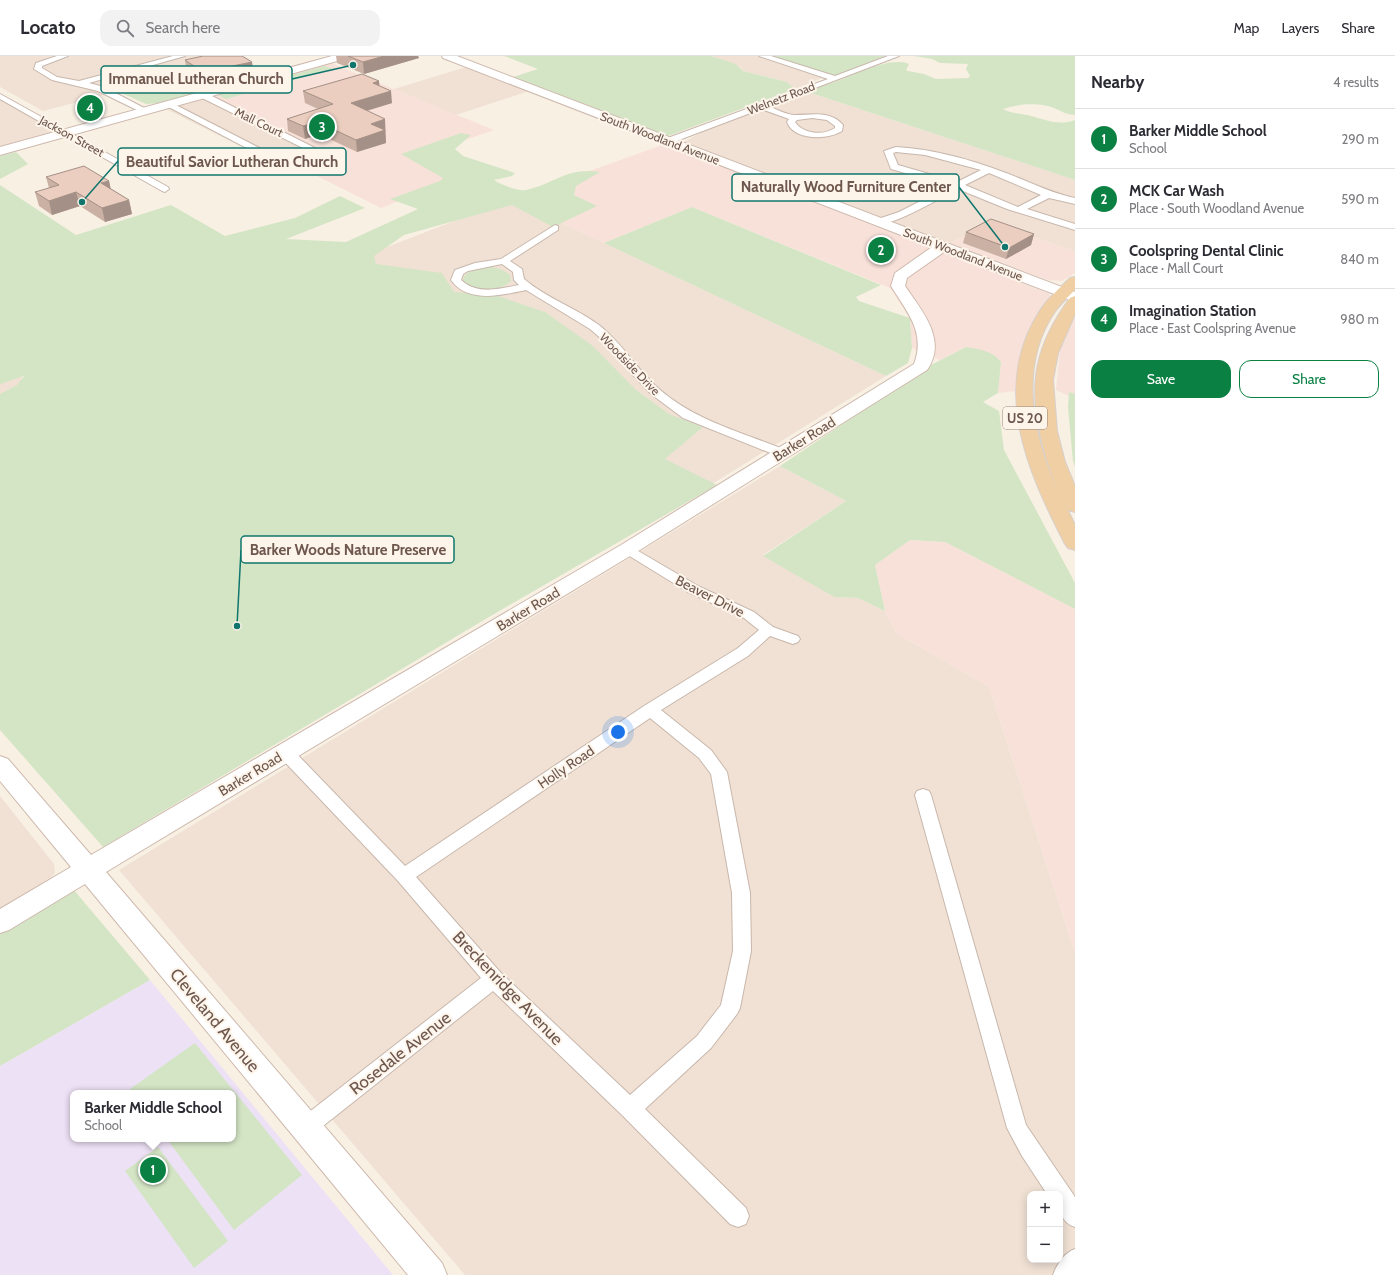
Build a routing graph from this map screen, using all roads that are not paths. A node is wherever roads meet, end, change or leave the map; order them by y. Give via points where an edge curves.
1 (64, 56) edge
2 (181, 56) edge
3 (344, 56) edge
4 (447, 56) edge
5 (763, 56) edge
6 (895, 56) edge
7 (834, 78) junction
8 (79, 83) junction
9 (203, 95) junction
10 (0, 96) edge
11 (169, 105) junction
12 (760, 106) junction
13 (145, 112) junction
14 (794, 118) junction
15 (67, 133) junction
16 (668, 141) junction
17 (0, 151) edge
18 (988, 170) junction
19 (957, 185) junction
20 (165, 189) dead end
21 (1049, 194) junction
22 (1075, 202) edge
23 (1018, 210) junction
24 (878, 222) junction
25 (1075, 227) edge
26 (555, 228) dead end
27 (942, 246) junction
28 (504, 261) junction
29 (526, 287) junction
30 (1072, 293) edge
31 (782, 453) junction
32 (1075, 506) edge
33 (1075, 544) edge
34 (628, 549) junction
35 (768, 630) junction
36 (793, 639) dead end
37 (650, 710) junction
38 (286, 753) junction
39 (0, 765) edge
40 (923, 795) dead end
41 (89, 869) junction
42 (404, 876) junction
43 (0, 922) edge
44 (494, 979) junction
45 (630, 1109) junction
46 (306, 1127) junction
47 (738, 1216) dead end
48 (1075, 1216) edge
49 (1075, 1260) edge
50 (430, 1275) edge
51 (1064, 1275) edge

1 - 8 street via 39,65 38,69 58,81
2 - 8 street
3 - 9 street
4 - 16 street, South Woodland Avenue
5 - 7 street
6 - 7 street, Welnetz Road
7 - 12 street, Welnetz Road
8 - 13 street via 101,89
9 - 11 street
9 - 11 street, Mall Court via 317,151 280,162
10 - 15 street, Jackson Street
11 - 13 street
12 - 14 street
12 - 16 street, Welnetz Road
13 - 15 street
14 - 14 street via 791,122 796,129 811,134 829,134 839,128 839,125 828,118
15 - 17 street
15 - 20 street, Jackson Street
16 - 24 street, South Woodland Avenue
18 - 19 street
18 - 19 street via 912,150 898,149 888,152 894,167
18 - 21 street
19 - 23 street
19 - 24 street via 902,214
21 - 22 street
21 - 23 street
23 - 25 street
24 - 27 street, South Woodland Avenue
26 - 28 street
27 - 30 street, South Woodland Avenue
27 - 31 street, Barker Road via 900,276 898,286 926,331 926,357 921,367
28 - 29 street via 518,271 519,280
28 - 29 street via 465,269 459,272 456,280 460,286 483,293
29 - 31 street, Woodside Drive via 594,327 617,347 636,372 656,392 687,415
30 - 32 main road, US 20 via 1046,363 1044,405 1053,453 1062,482
30 - 33 main road, US 20 via 1039,325 1032,341 1024,381 1023,410 1040,471
31 - 34 street, Barker Road
34 - 35 street, Beaver Drive via 693,589 749,615
34 - 38 street, Barker Road
35 - 36 street, Beaver Drive
35 - 37 street, Holly Road via 743,652
37 - 42 street, Holly Road
37 - 45 street via 705,754 718,772 741,893 742,951 730,1008 704,1042
38 - 41 street, Barker Road
38 - 42 street, Breckenridge Avenue
39 - 41 street, Cleveland Avenue
40 - 48 street via 1017,1128
41 - 43 street, Barker Road
41 - 46 street, Cleveland Avenue
42 - 44 street, Breckenridge Avenue
44 - 45 street, Breckenridge Avenue
44 - 46 street, Rosedale Avenue
45 - 47 street, Breckenridge Avenue
46 - 50 street, Cleveland Avenue
49 - 51 street

